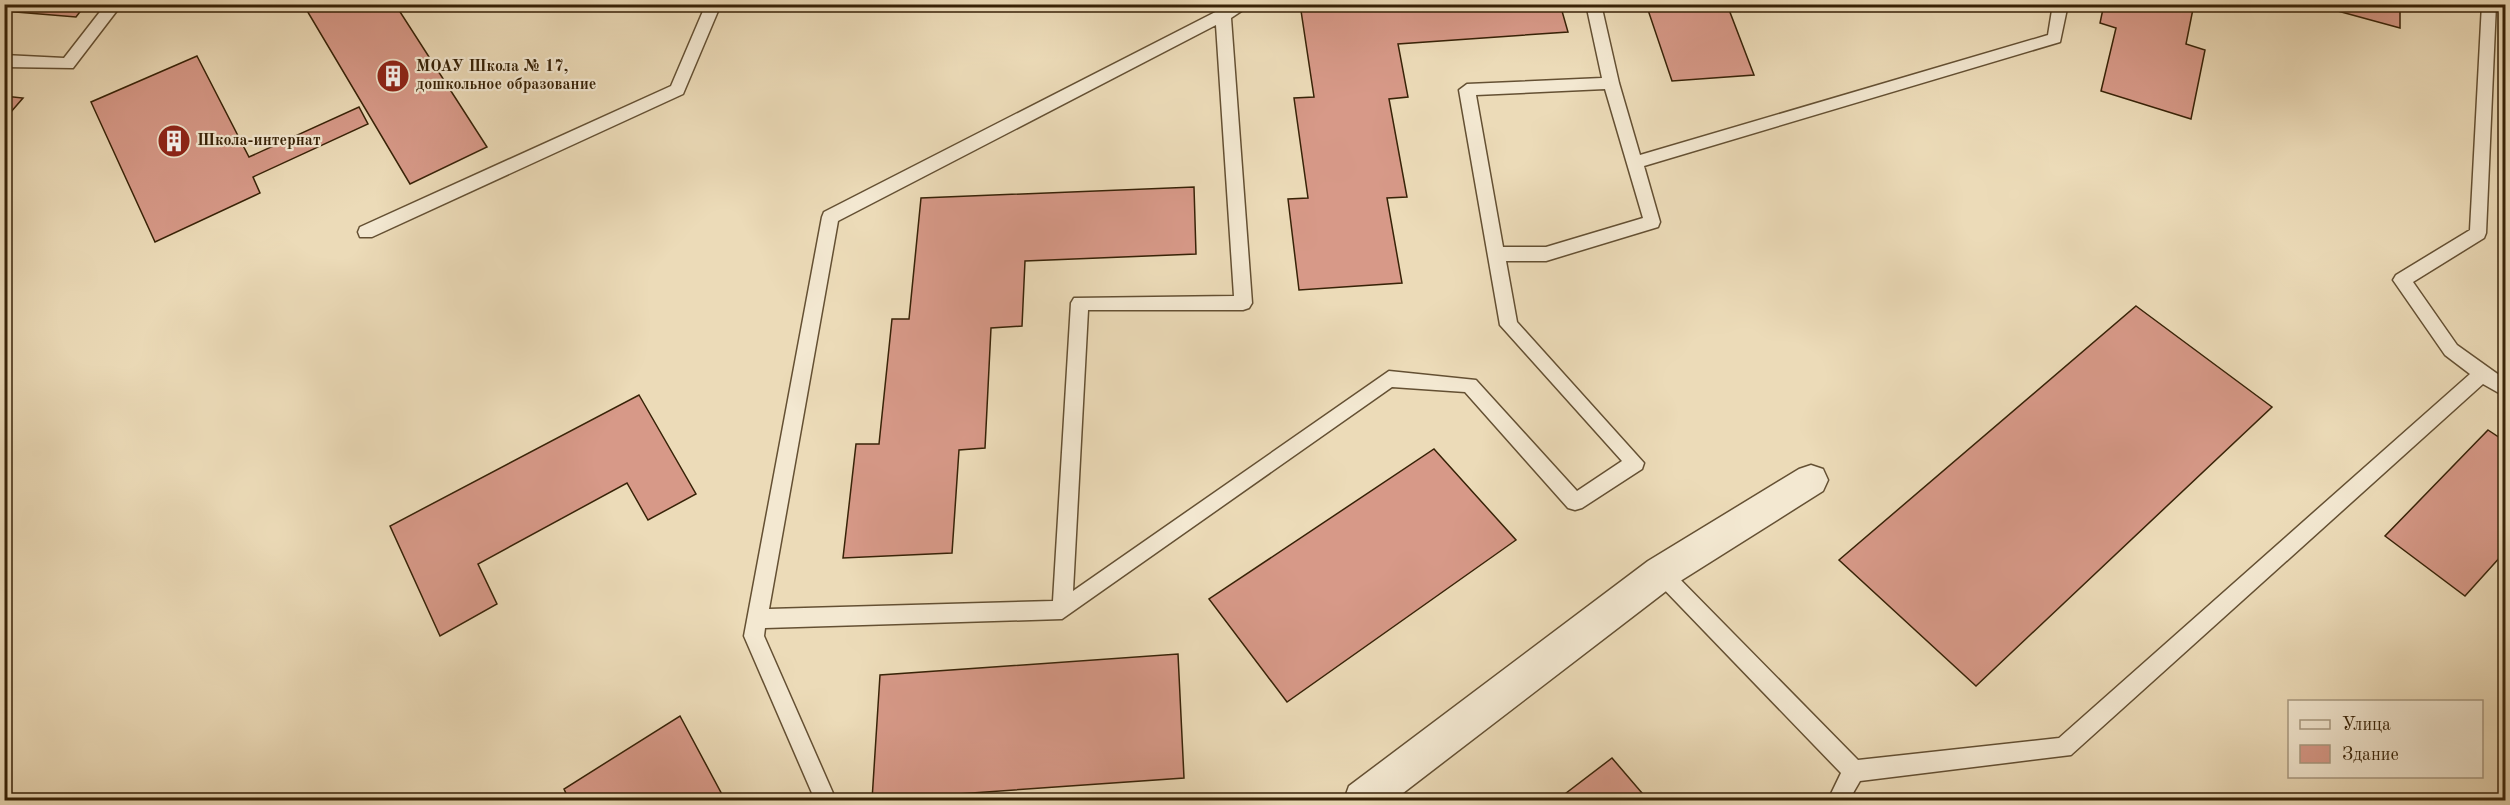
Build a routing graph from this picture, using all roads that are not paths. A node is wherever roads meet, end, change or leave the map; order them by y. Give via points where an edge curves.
1 (115, 4) edge
2 (714, 4) edge
3 (1245, 4) edge
4 (1593, 4) edge
5 (2061, 4) edge
6 (2489, 4) edge
7 (1223, 16) junction
8 (4, 61) edge
9 (1611, 83) junction
10 (1635, 163) junction
11 (366, 232) dead end
12 (1496, 254) junction
13 (2483, 373) junction
14 (2505, 390) edge
15 (1811, 480) dead end
16 (1661, 573) junction
17 (1062, 610) junction
18 (757, 619) junction
19 (1854, 771) junction
20 (825, 801) edge
21 (1364, 801) edge
22 (1838, 801) edge

1 - 8 lane via 68,64
2 - 11 lane via 677,90
3 - 7 lane
4 - 9 lane
5 - 10 lane via 2055,38
6 - 13 lane via 2478,232 2402,280 2451,350
7 - 17 lane via 1243,303 1080,303
7 - 18 lane via 830,217
9 - 10 lane
9 - 12 lane via 1467,90
10 - 12 lane via 1652,222 1546,254
12 - 17 lane via 1509,325 1635,463 1575,502 1470,385 1389,379
13 - 14 lane
13 - 19 lane via 2064,748
15 - 16 street
16 - 19 lane
16 - 21 street
17 - 18 lane
18 - 20 lane via 754,636
19 - 22 lane

